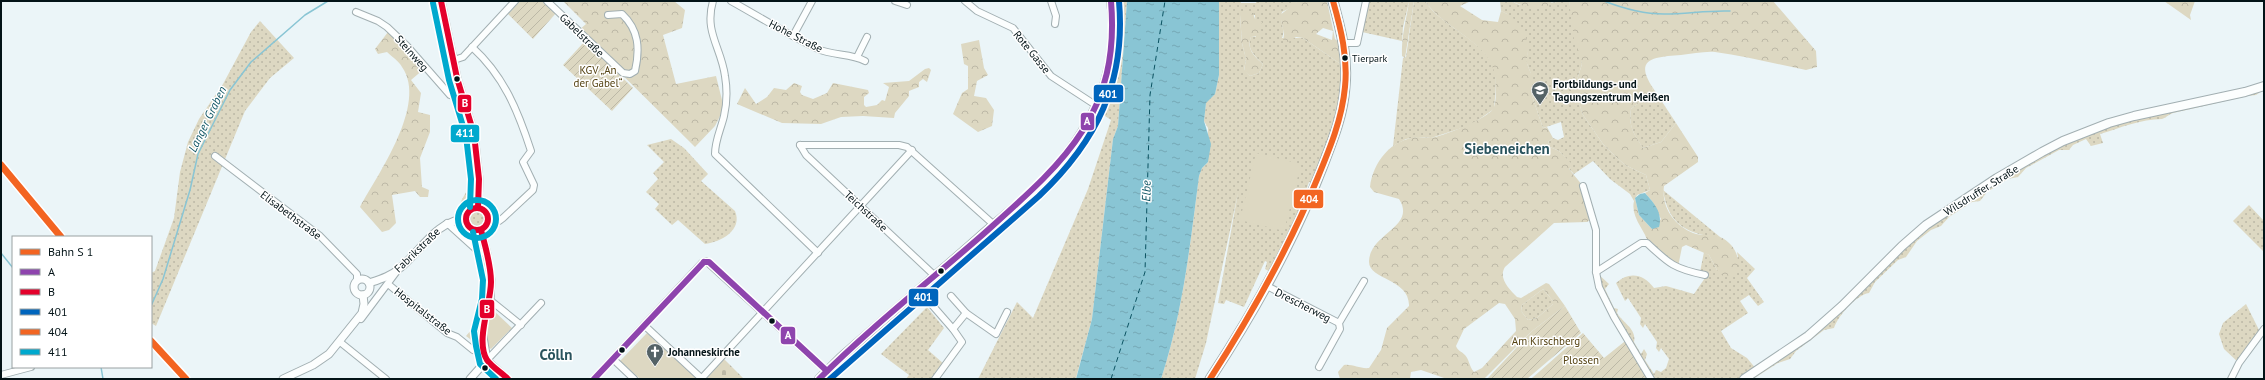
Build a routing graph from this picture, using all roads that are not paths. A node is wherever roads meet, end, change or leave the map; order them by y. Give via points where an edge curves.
1 (441, 1) edge
2 (515, 1) edge
3 (547, 1) edge
4 (713, 1) edge
5 (731, 1) edge
6 (812, 1) edge
7 (895, 1) edge
8 (965, 1) edge
9 (1052, 1) edge
10 (1111, 1) edge
11 (1333, 1) edge
12 (1366, 1) edge
13 (907, 5) dead end
14 (356, 12) dead end
15 (608, 14) dead end
16 (1055, 24) dead end
17 (793, 36) junction
18 (867, 37) dead end
19 (1343, 43) junction
20 (472, 47) junction
21 (857, 57) junction
22 (454, 60) junction
23 (865, 61) dead end
24 (2264, 86) edge
25 (463, 97) junction
26 (1097, 106) junction
27 (912, 150) junction
28 (215, 156) dead end
29 (1583, 186) dead end
30 (478, 207) junction
31 (861, 207) junction
32 (466, 219) junction
33 (488, 220) junction
34 (447, 223) junction
35 (993, 224) junction
36 (480, 230) junction
37 (818, 253) junction
38 (487, 254) junction
39 (397, 271) junction
40 (1596, 272) junction
41 (1706, 275) dead end
42 (935, 276) junction
43 (358, 281) junction
44 (1364, 281) dead end
45 (369, 283) junction
46 (388, 284) junction
47 (1267, 286) junction
48 (919, 290) junction
49 (363, 295) junction
50 (951, 296) dead end
51 (490, 300) junction
52 (541, 303) dead end
53 (763, 312) junction
54 (1007, 312) dead end
55 (966, 313) junction
56 (1339, 323) junction
57 (521, 325) junction
58 (644, 325) junction
59 (953, 329) junction
60 (2264, 329) edge
61 (341, 340) junction
62 (473, 350) dead end
63 (612, 359) junction
64 (487, 360) junction
65 (1319, 367) dead end
66 (27, 368) edge
67 (827, 371) junction
68 (1, 375) edge
69 (1213, 378) edge
70 (282, 379) edge
71 (386, 379) edge
72 (470, 379) edge
73 (508, 379) edge
74 (594, 379) edge
75 (634, 379) edge
76 (701, 379) edge
77 (819, 379) edge
78 (934, 379) edge
79 (1651, 379) edge
80 (1744, 379) edge
81 (2231, 379) edge

1 - 22 street
2 - 20 street
3 - 15 street, Gabelstraße via 623,73 630,74 635,71 638,40 630,22 622,14
4 - 37 street via 710,26 725,75 726,105 715,154
5 - 17 street, Hohe Straße
6 - 17 street
7 - 13 street
8 - 26 street, Rote Gasse via 977,11 1013,28 1051,76
9 - 16 street via 1056,16
10 - 26 main road via 1114,31 1112,54
11 - 19 main road
12 - 19 street via 1357,43
14 - 25 street, Steinweg via 382,23 407,46 450,95 456,98
17 - 21 street, Hohe Straße via 828,52
18 - 21 street
19 - 47 main road via 1345,86 1339,122 1298,227
20 - 22 street via 463,57
20 - 33 street via 500,78 512,100 531,151 523,162 534,185 533,190 503,218
21 - 23 street, Hohe Straße
22 - 25 street
24 - 80 main road, Wilsdruffer Straße via 2134,116 2063,140 1997,178 1926,225 1808,336
25 - 30 street via 475,141 479,179
26 - 35 main road via 1078,139 1045,180
27 - 31 street
27 - 31 street, Teichstraße via 899,145 800,145 806,155
27 - 35 street
28 - 43 street, Elisabethstraße via 320,236 357,274
29 - 40 street via 1596,230
30 - 32 street via 470,210
30 - 33 street via 486,211
31 - 37 street
31 - 42 street, Teichstraße
32 - 34 street, Fabrikstraße
32 - 36 street via 469,227
33 - 36 street via 486,226
34 - 38 street via 478,251
34 - 39 street, Fabrikstraße
35 - 42 main road
36 - 38 street
37 - 53 street
38 - 51 street
39 - 45 street, Fabrikstraße
39 - 46 street
40 - 41 street via 1641,243 1647,243 1677,268
40 - 79 street via 1614,317
42 - 48 main road
43 - 45 street via 365,280
43 - 49 street via 355,289 358,294
44 - 56 street, Drescherweg
45 - 49 street via 369,292
46 - 61 street
46 - 62 street, Hospitalstraße
47 - 56 street, Drescherweg
47 - 69 main road
48 - 59 street
48 - 67 main road
49 - 61 street via 362,312
50 - 55 street
51 - 57 street
51 - 64 street via 482,331
52 - 57 street
53 - 58 street via 714,267 704,262
53 - 67 street
53 - 76 street
54 - 55 street via 996,334
55 - 59 street
56 - 65 street, Drescherweg via 1340,329
57 - 64 street
58 - 63 street
58 - 76 street
59 - 78 street via 962,342
60 - 81 street via 2239,363
61 - 70 street via 318,362
61 - 71 street
63 - 74 street
63 - 75 street
64 - 72 street
64 - 73 street
66 - 68 street
67 - 77 main road

